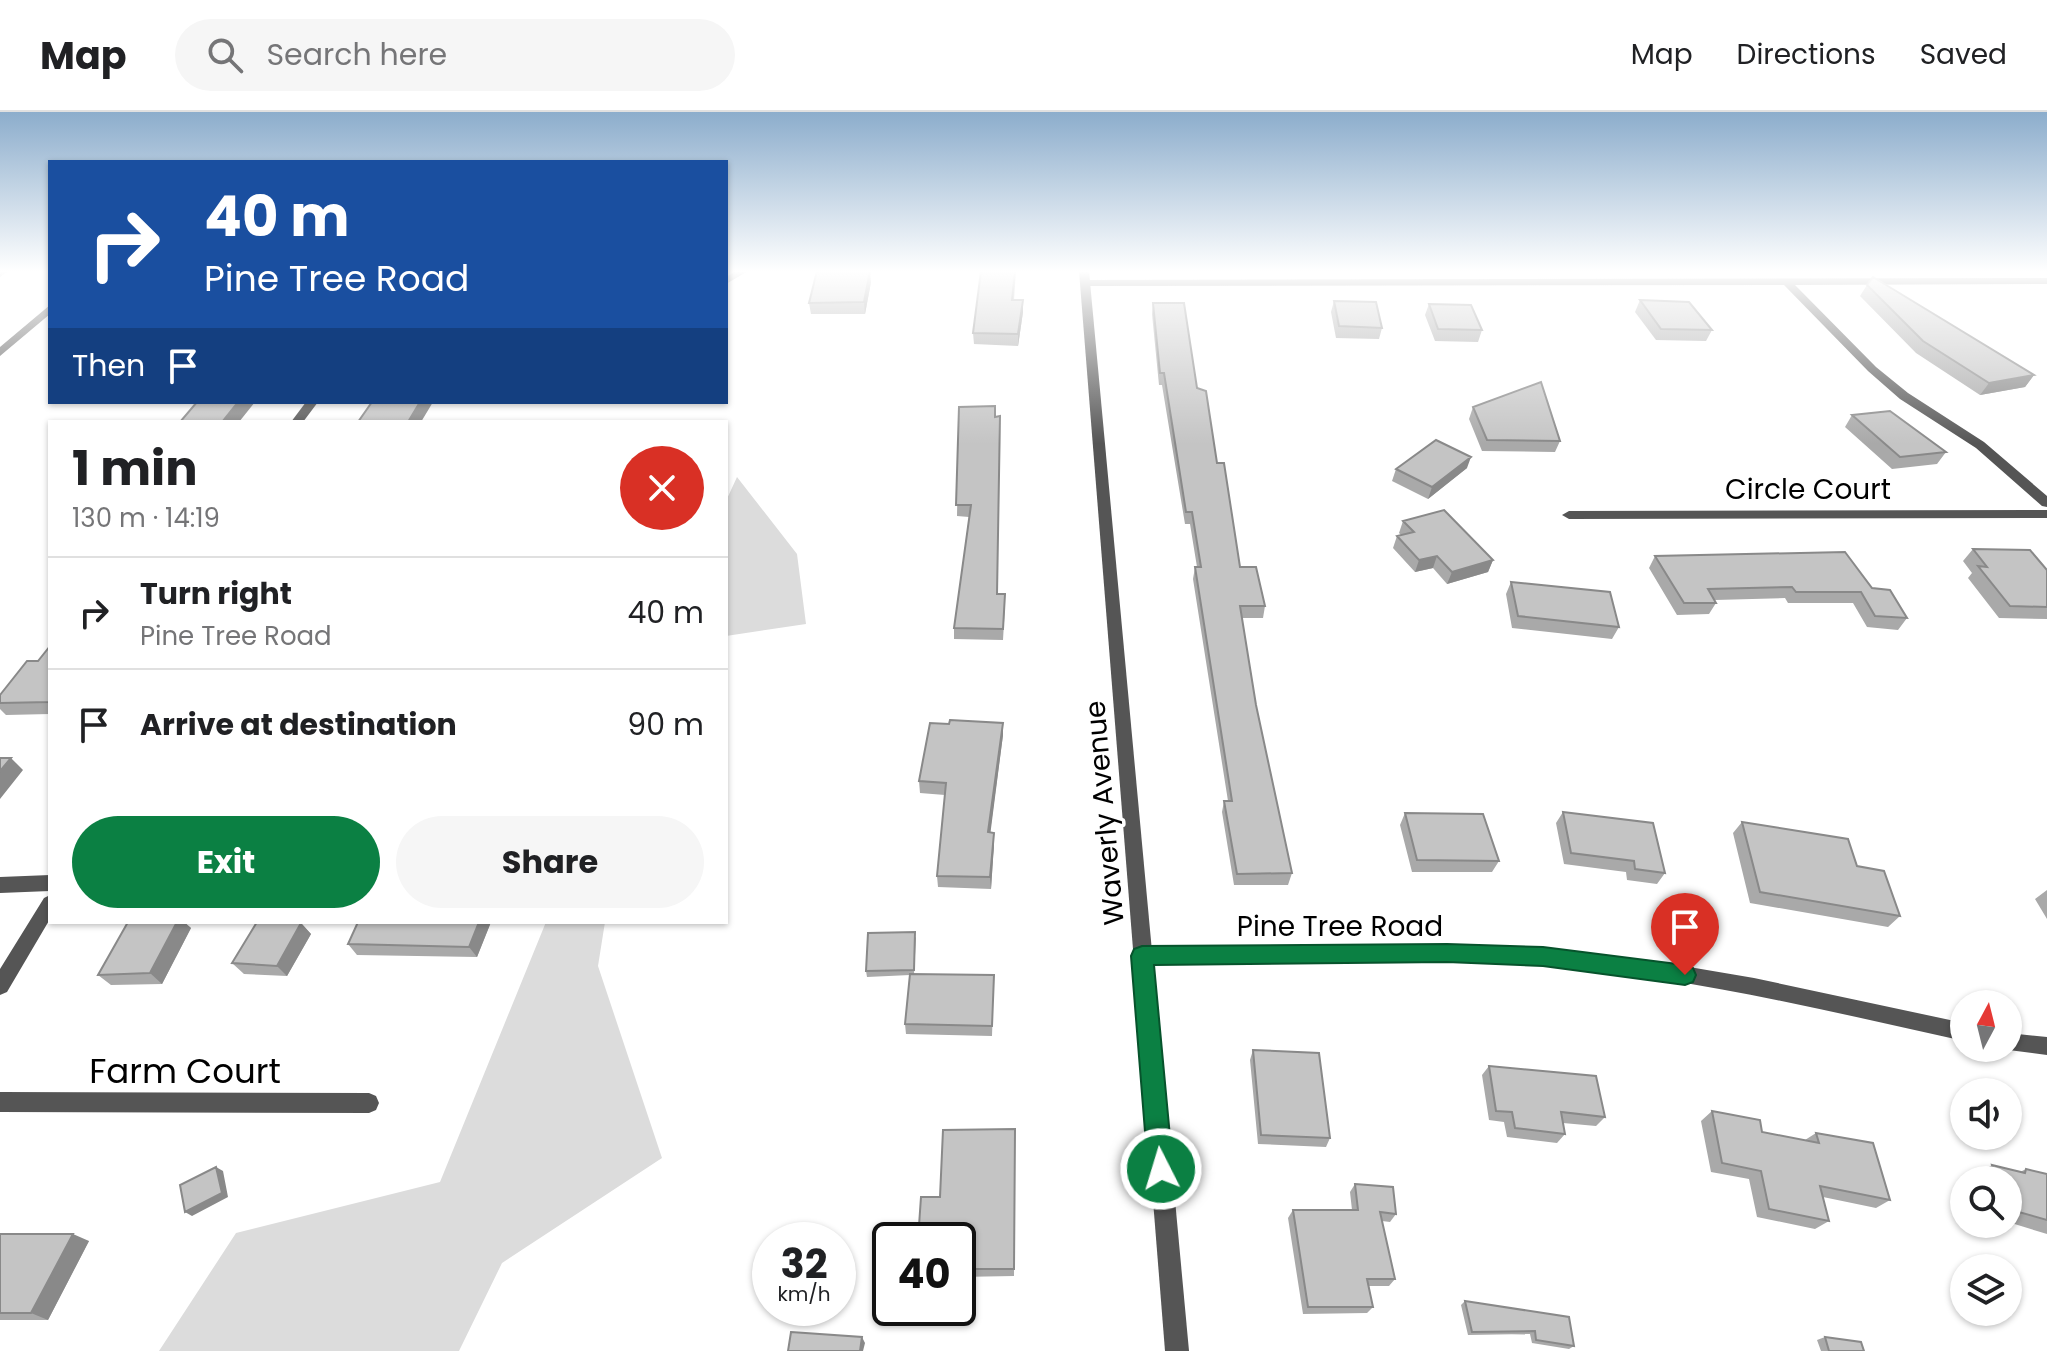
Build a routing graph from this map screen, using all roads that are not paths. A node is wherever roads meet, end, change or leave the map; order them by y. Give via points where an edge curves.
1 (27, 329) edge
2 (1088, 329) edge
3 (1833, 329) edge
4 (0, 353) edge
5 (2047, 503) edge
6 (2047, 514) edge
7 (1569, 515) dead end
8 (48, 883) edge
9 (0, 885) edge
10 (48, 906) edge
11 (1142, 956) junction
12 (0, 986) edge
13 (1950, 1029) edge
14 (2022, 1043) edge
15 (2047, 1046) edge
16 (0, 1102) edge
17 (369, 1103) dead end
18 (1177, 1351) edge

1 - 4 street
2 - 11 street, Waverly Avenue
3 - 5 street via 1904,396 1980,445
6 - 7 street, Circle Court
8 - 9 street
10 - 12 street
11 - 13 street, Pine Tree Road via 1543,957 1787,992
11 - 18 street, Waverly Avenue
14 - 15 street
16 - 17 street, Farm Court

